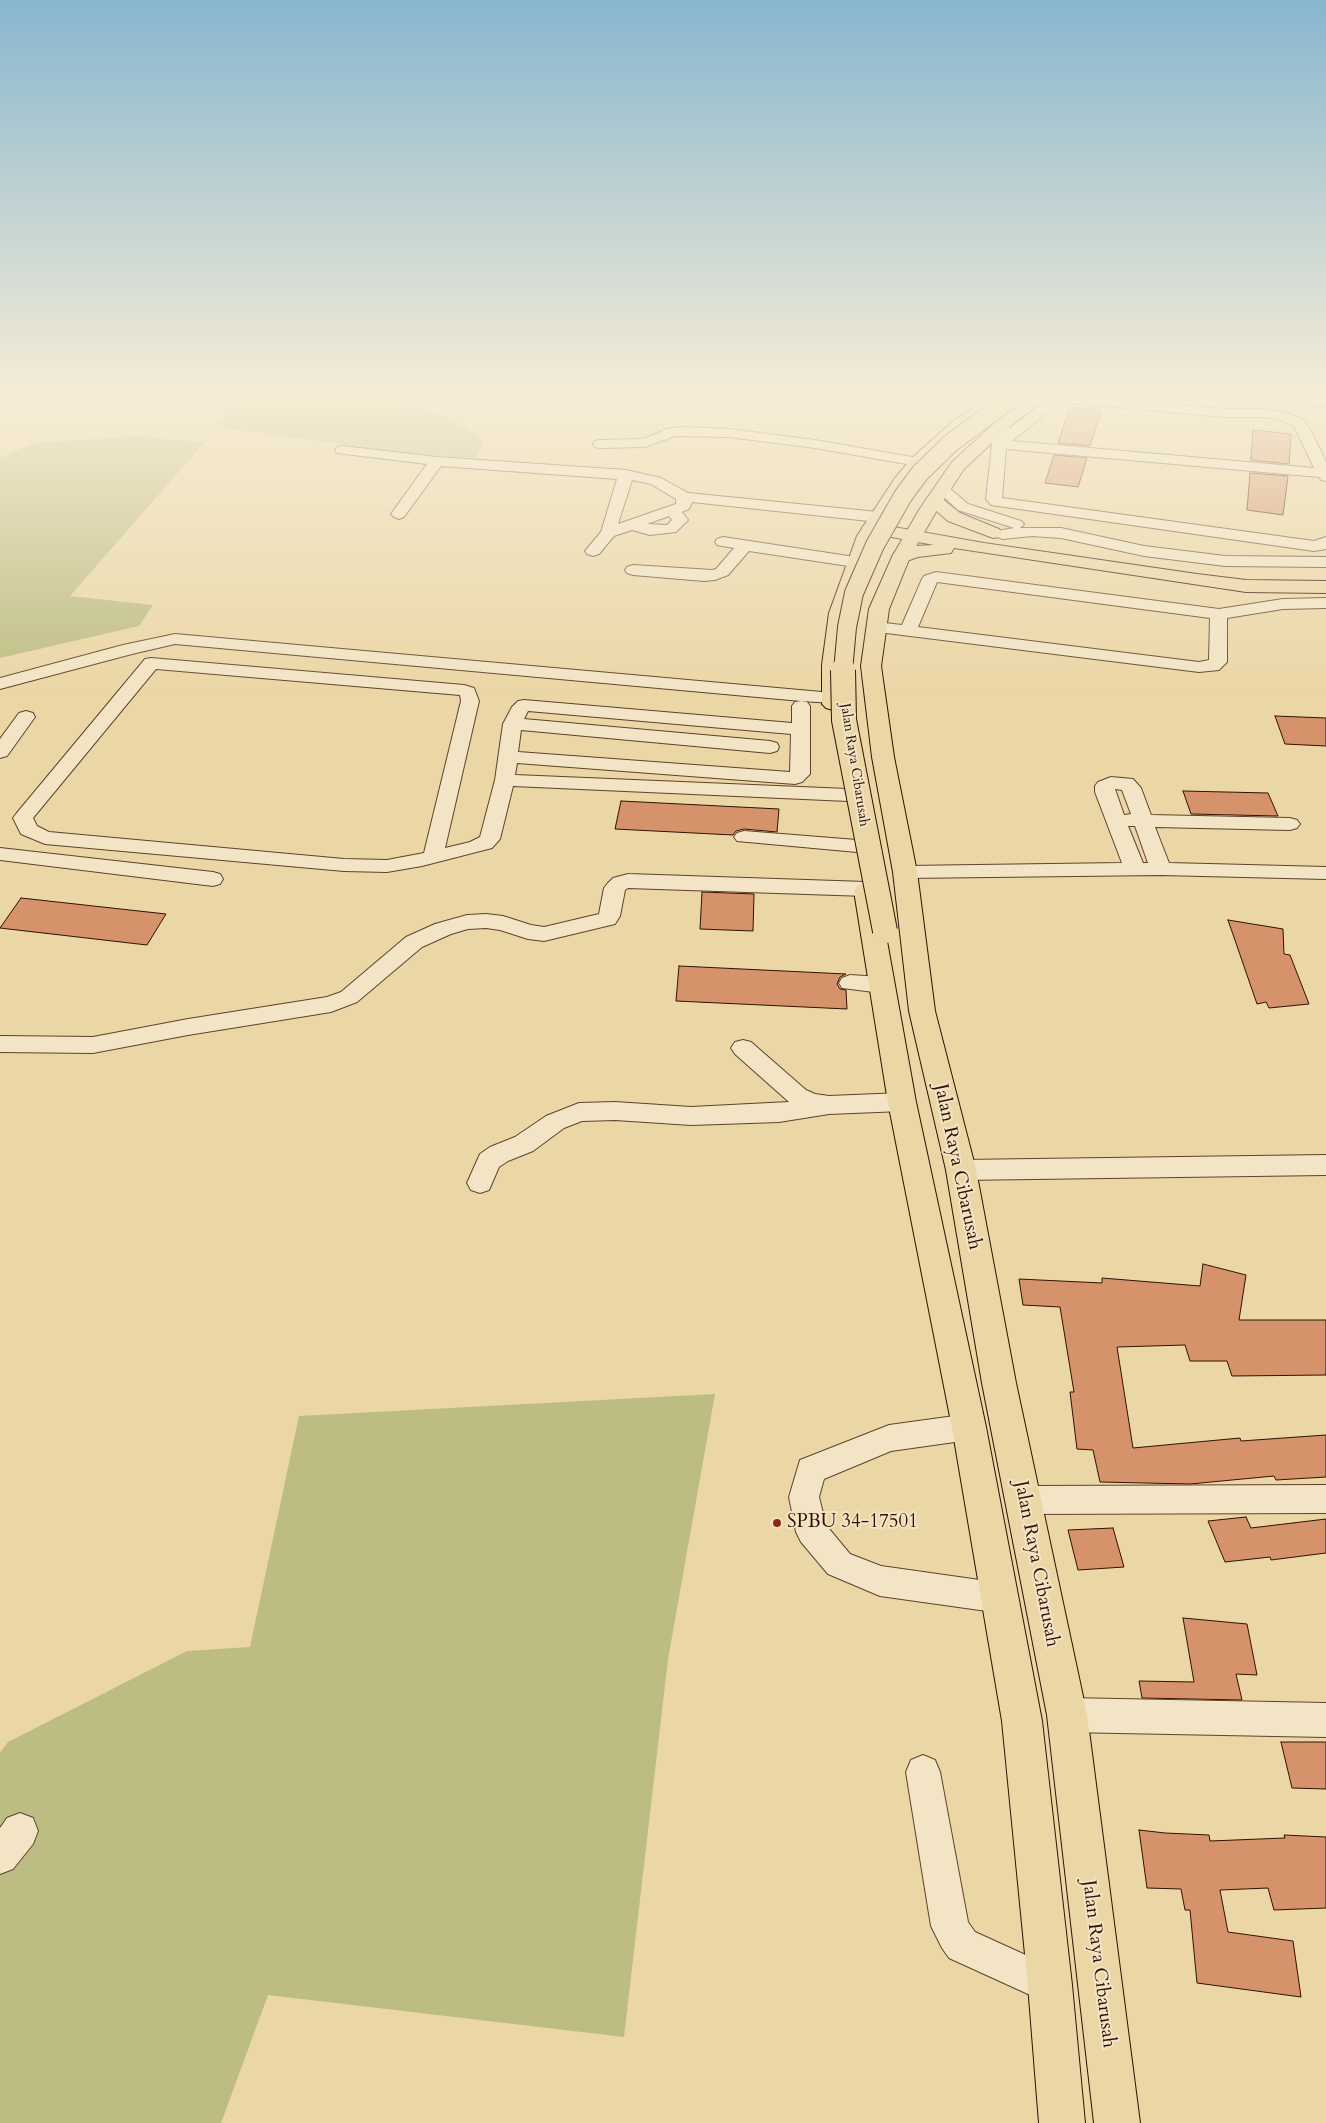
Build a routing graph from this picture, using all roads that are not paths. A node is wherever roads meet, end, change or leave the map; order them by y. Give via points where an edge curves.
1 (412, 496) edge
2 (619, 496) edge
3 (671, 496) edge
4 (892, 496) edge
5 (903, 496) edge
6 (914, 496) edge
7 (938, 496) edge
8 (994, 496) edge
9 (680, 505) junction
10 (399, 514) dead end
11 (921, 523) junction
12 (872, 529) junction
13 (1043, 531) junction
14 (608, 533) junction
15 (994, 538) junction
16 (724, 542) dead end
17 (1326, 542) edge
18 (744, 546) junction
19 (593, 551) dead end
20 (1326, 562) edge
21 (633, 570) dead end
22 (1326, 573) edge
23 (1326, 587) edge
24 (1326, 602) edge
25 (1219, 614) junction
26 (876, 627) junction
27 (908, 630) junction
28 (162, 648) junction
29 (0, 684) edge
30 (833, 703) junction
31 (801, 706) junction
32 (667, 717) junction
33 (512, 724) junction
34 (14, 726) edge
35 (801, 729) junction
36 (660, 737) junction
37 (770, 747) dead end
38 (0, 752) edge
39 (507, 757) junction
40 (653, 768) junction
41 (505, 780) junction
42 (848, 795) junction
43 (1116, 820) junction
44 (1144, 821) junction
45 (1290, 824) dead end
46 (744, 838) dead end
47 (858, 846) junction
48 (0, 854) edge
49 (433, 857) junction
50 (1135, 869) junction
51 (1161, 869) junction
52 (905, 872) junction
53 (1326, 873) edge
54 (214, 879) dead end
55 (866, 889) junction
56 (890, 931) junction
57 (850, 983) dead end
58 (882, 985) junction
59 (922, 1011) junction
60 (0, 1044) edge
61 (743, 1048) dead end
62 (896, 1069) junction
63 (902, 1102) junction
64 (829, 1105) junction
65 (1326, 1165) edge
66 (961, 1170) junction
67 (480, 1183) dead end
68 (969, 1427) junction
69 (1326, 1499) edge
70 (1024, 1500) junction
71 (1001, 1598) junction
72 (1067, 1714) junction
73 (1326, 1720) edge
74 (923, 1772) dead end
75 (1050, 1985) junction
76 (1062, 2123) edge
77 (1117, 2123) edge

1 - 10 street
2 - 14 street
3 - 9 street
4 - 12 main road, Jalan Raya Cibarusah
5 - 56 main road, Jalan Raya Cibarusah, bridge via 875,545 854,593 842,678 844,720
6 - 56 main road, Jalan Raya Cibarusah via 867,582 854,666 854,706
7 - 11 main road, Jalan Raya Cibarusah
8 - 17 street via 994,501 1314,546
9 - 12 street
9 - 14 street via 680,520 671,529 650,530 632,524
11 - 12 main road via 902,537
11 - 12 main road via 917,512 893,507
11 - 13 street via 956,502 972,511
11 - 15 main road
11 - 15 main road via 954,517
11 - 15 main road via 922,551
11 - 26 main road, Jalan Raya Cibarusah via 879,609
12 - 18 street
12 - 30 main road, Jalan Raya Cibarusah via 839,613 832,665
13 - 15 street
13 - 20 street via 1206,559
14 - 19 street
15 - 22 main road via 1195,569 1264,574
15 - 23 main road via 1125,570 1246,586
16 - 18 street
18 - 21 street via 722,572 715,575
24 - 25 street via 1284,604
25 - 27 street via 936,577 930,579
25 - 27 street via 1218,662 1213,666 1189,666
26 - 27 street
26 - 52 main road, Jalan Raya Cibarusah via 870,666
28 - 29 street via 129,649
28 - 30 street
28 - 31 street
28 - 49 street via 468,691 470,701
28 - 49 street via 23,818 28,830 45,838 359,866 387,866
30 - 31 street
30 - 42 main road, Jalan Raya Cibarusah
31 - 35 street
32 - 33 street via 527,704 521,706
32 - 35 street
32 - 36 street
33 - 36 street
33 - 39 street
34 - 38 street
35 - 40 street via 800,774 797,777
36 - 37 street
36 - 40 street
39 - 40 street
39 - 41 street
41 - 42 street
41 - 49 street via 488,842
42 - 47 main road, Jalan Raya Cibarusah
43 - 44 street
43 - 44 street via 1105,792 1105,786 1111,783 1126,783 1131,788
43 - 50 street
44 - 45 street
44 - 51 street
46 - 47 street
47 - 55 main road, Jalan Raya Cibarusah
48 - 54 street
50 - 51 street
50 - 52 street
51 - 53 street
52 - 59 main road, Jalan Raya Cibarusah
55 - 58 main road, Jalan Raya Cibarusah
55 - 60 street via 628,881 616,888 607,919 544,934 486,921 443,929 414,942 350,997 331,1004 188,1026 93,1045
56 - 59 main road, Jalan Raya Cibarusah
56 - 62 main road, Jalan Raya Cibarusah via 906,1047
57 - 58 street
58 - 62 main road, Jalan Raya Cibarusah
59 - 66 main road, Jalan Raya Cibarusah
61 - 64 street via 797,1096
62 - 63 main road, Jalan Raya Cibarusah
63 - 64 street
63 - 68 main road, Jalan Raya Cibarusah
64 - 67 street via 779,1113 691,1116 579,1112 555,1122 524,1144 488,1161
65 - 66 street
66 - 70 main road, Jalan Raya Cibarusah via 999,1383
68 - 71 main road, Jalan Raya Cibarusah
68 - 71 street via 889,1438 811,1470 804,1497 812,1532 839,1564 880,1581
69 - 70 street
70 - 72 main road, Jalan Raya Cibarusah
71 - 75 main road, Jalan Raya Cibarusah via 1022,1721
72 - 73 street
72 - 77 main road, Jalan Raya Cibarusah
74 - 75 street via 952,1930 962,1944
75 - 76 main road, Jalan Raya Cibarusah

